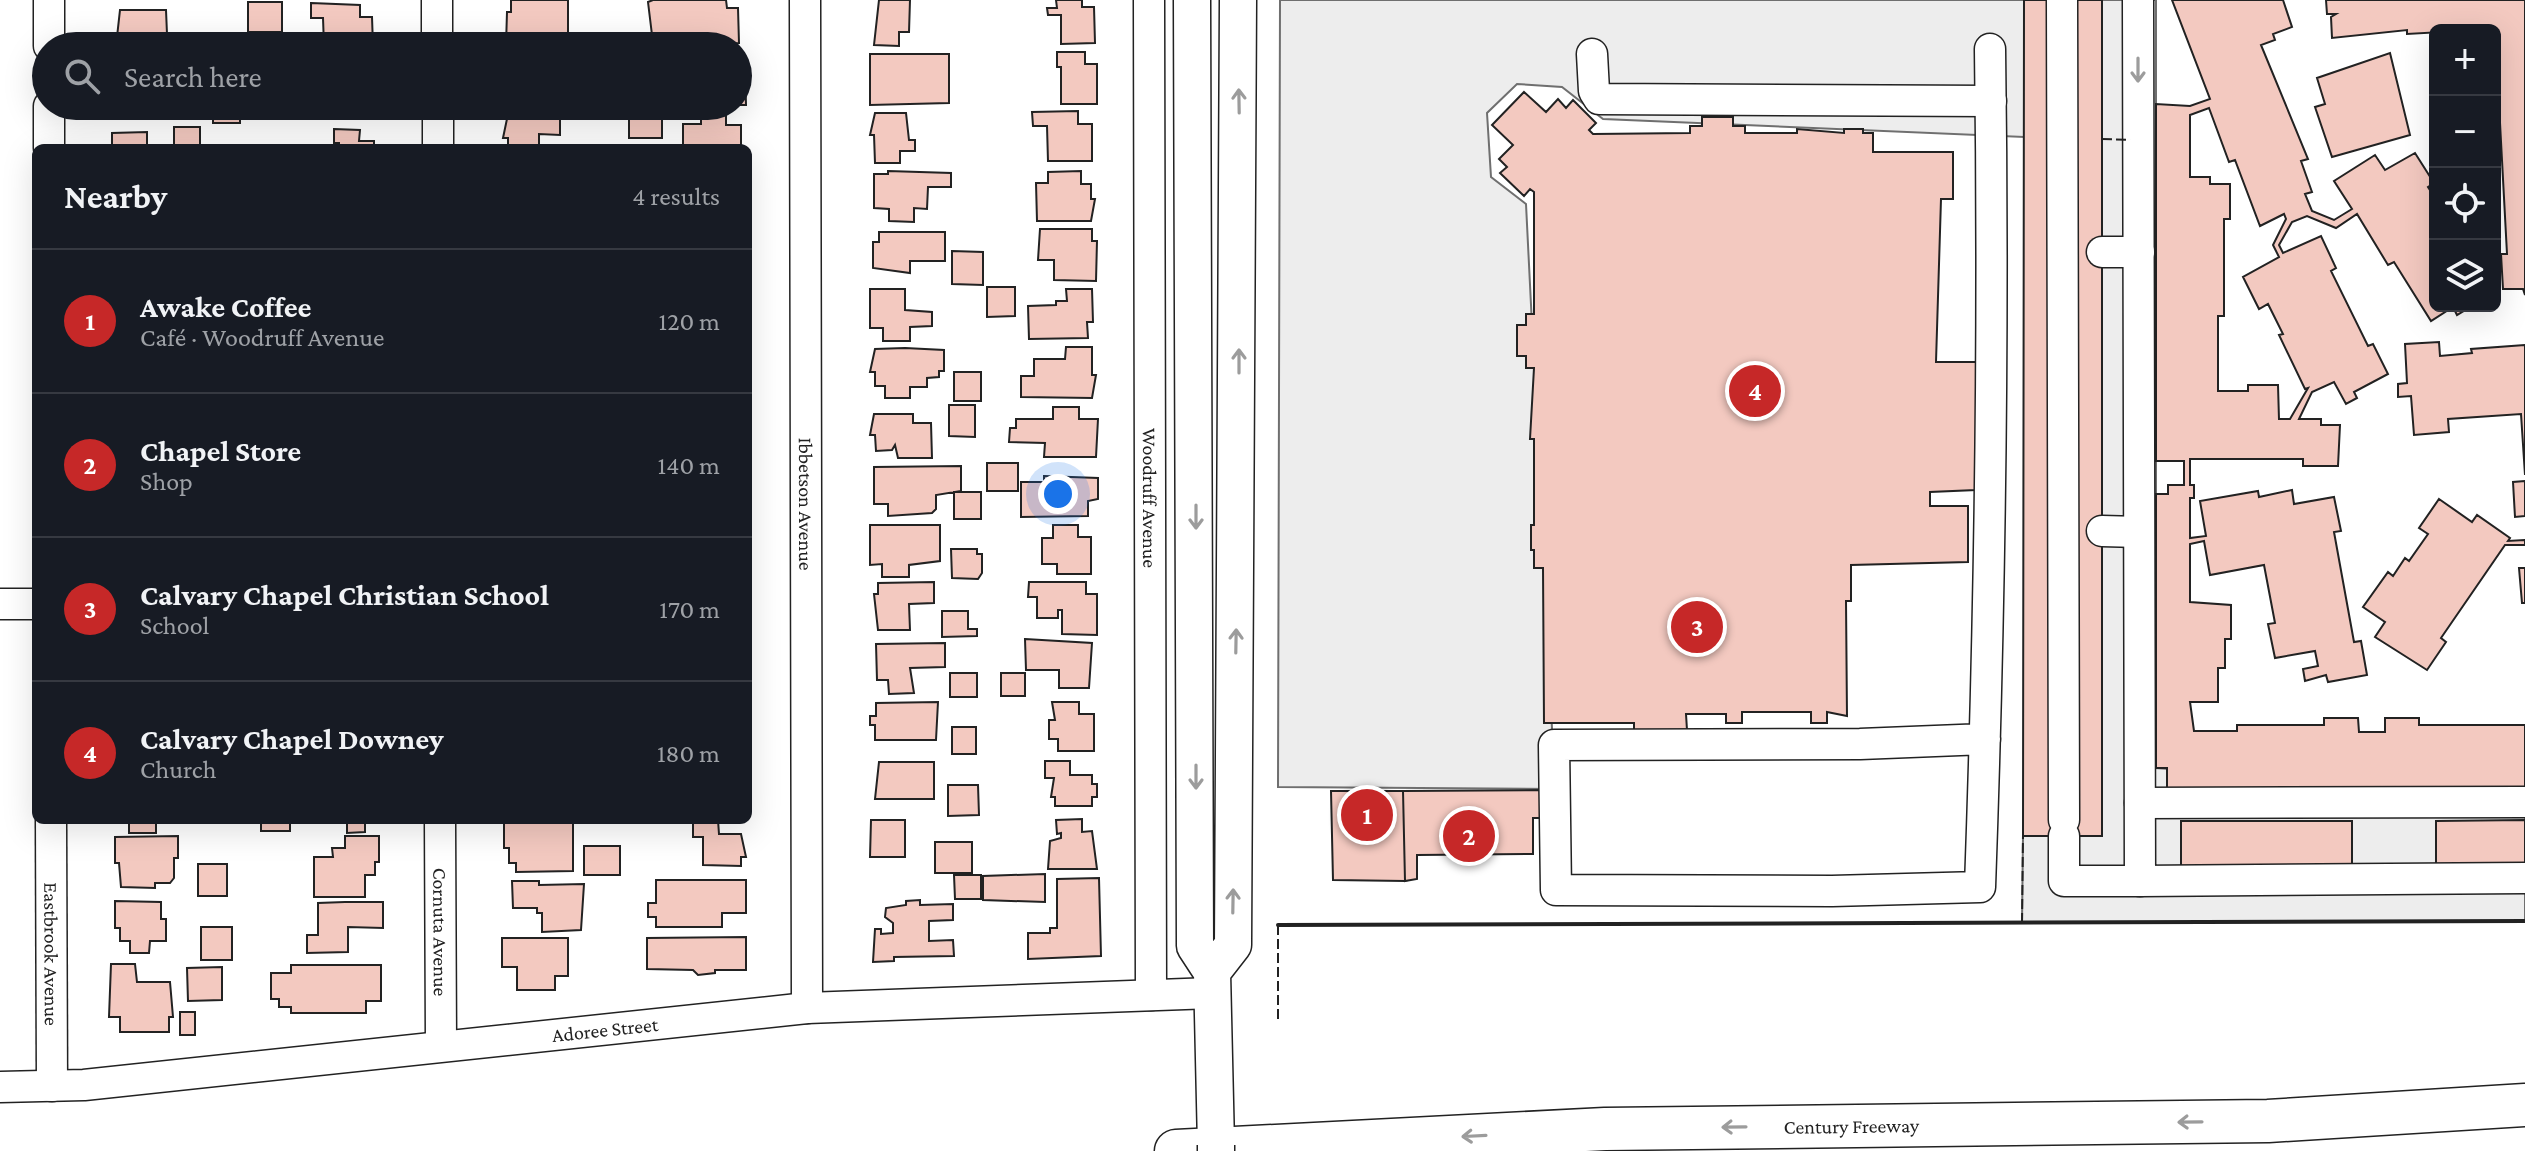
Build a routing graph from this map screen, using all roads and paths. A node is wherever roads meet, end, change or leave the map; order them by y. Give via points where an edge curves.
1 (49, 0) edge
2 (437, 0) edge
3 (805, 0) edge
4 (1149, 0) edge
5 (1192, 0) edge
6 (1238, 0) edge
7 (2062, 0) edge
8 (2138, 0) edge
9 (49, 32) edge
10 (437, 32) edge
11 (1990, 49) dead end
12 (1592, 54) dead end
13 (1991, 101) junction
14 (49, 120) edge
15 (438, 120) edge
16 (49, 144) edge
17 (438, 144) edge
18 (2102, 252) dead end
19 (2139, 252) junction
20 (1196, 439) junction
21 (1238, 439) junction
22 (2102, 531) dead end
23 (2139, 532) junction
24 (0, 604) edge
25 (32, 604) edge
26 (1985, 739) junction
27 (2525, 802) edge
28 (2140, 803) junction
29 (51, 824) edge
30 (440, 824) edge
31 (2525, 878) edge
32 (2140, 881) junction
33 (1212, 983) junction
34 (1151, 995) junction
35 (807, 1008) junction
36 (441, 1045) junction
37 (52, 1086) junction
38 (0, 1087) edge
39 (2525, 1105) edge
40 (2268, 1121) junction
41 (2525, 1132) edge
42 (1176, 1151) edge
43 (1216, 1151) edge

1 - 9 street
2 - 10 street
3 - 35 street, Ibbetson Avenue
4 - 34 street, Woodruff Avenue
5 - 20 main road
21 -> 6 main road
7 - 32 street via 2064,881
8 -> 19 street
11 - 13 street
12 - 13 street via 1599,99
13 - 26 street
14 - 16 street
15 - 17 street
18 - 19 street
19 - 23 street
20 - 21 street
20 -> 33 main road via 1195,946
33 -> 21 main road via 1233,945
22 - 23 street
23 - 28 street
24 - 25 street
26 - 26 street via 1980,887 1556,890 1554,745
27 - 28 street
28 - 32 street
29 - 37 street, Eastbrook Avenue
30 - 36 street, Cornuta Avenue
31 - 32 street
33 - 34 street, Adoree Street
33 - 43 main road
34 - 35 street, Adoree Street
35 - 36 street, Adoree Street
36 - 37 street, Adoree Street
37 - 38 street, Adoree Street
39 - 40 highway, Century Freeway
40 - 41 highway
40 -> 42 highway, Century Freeway via 1605,1129

